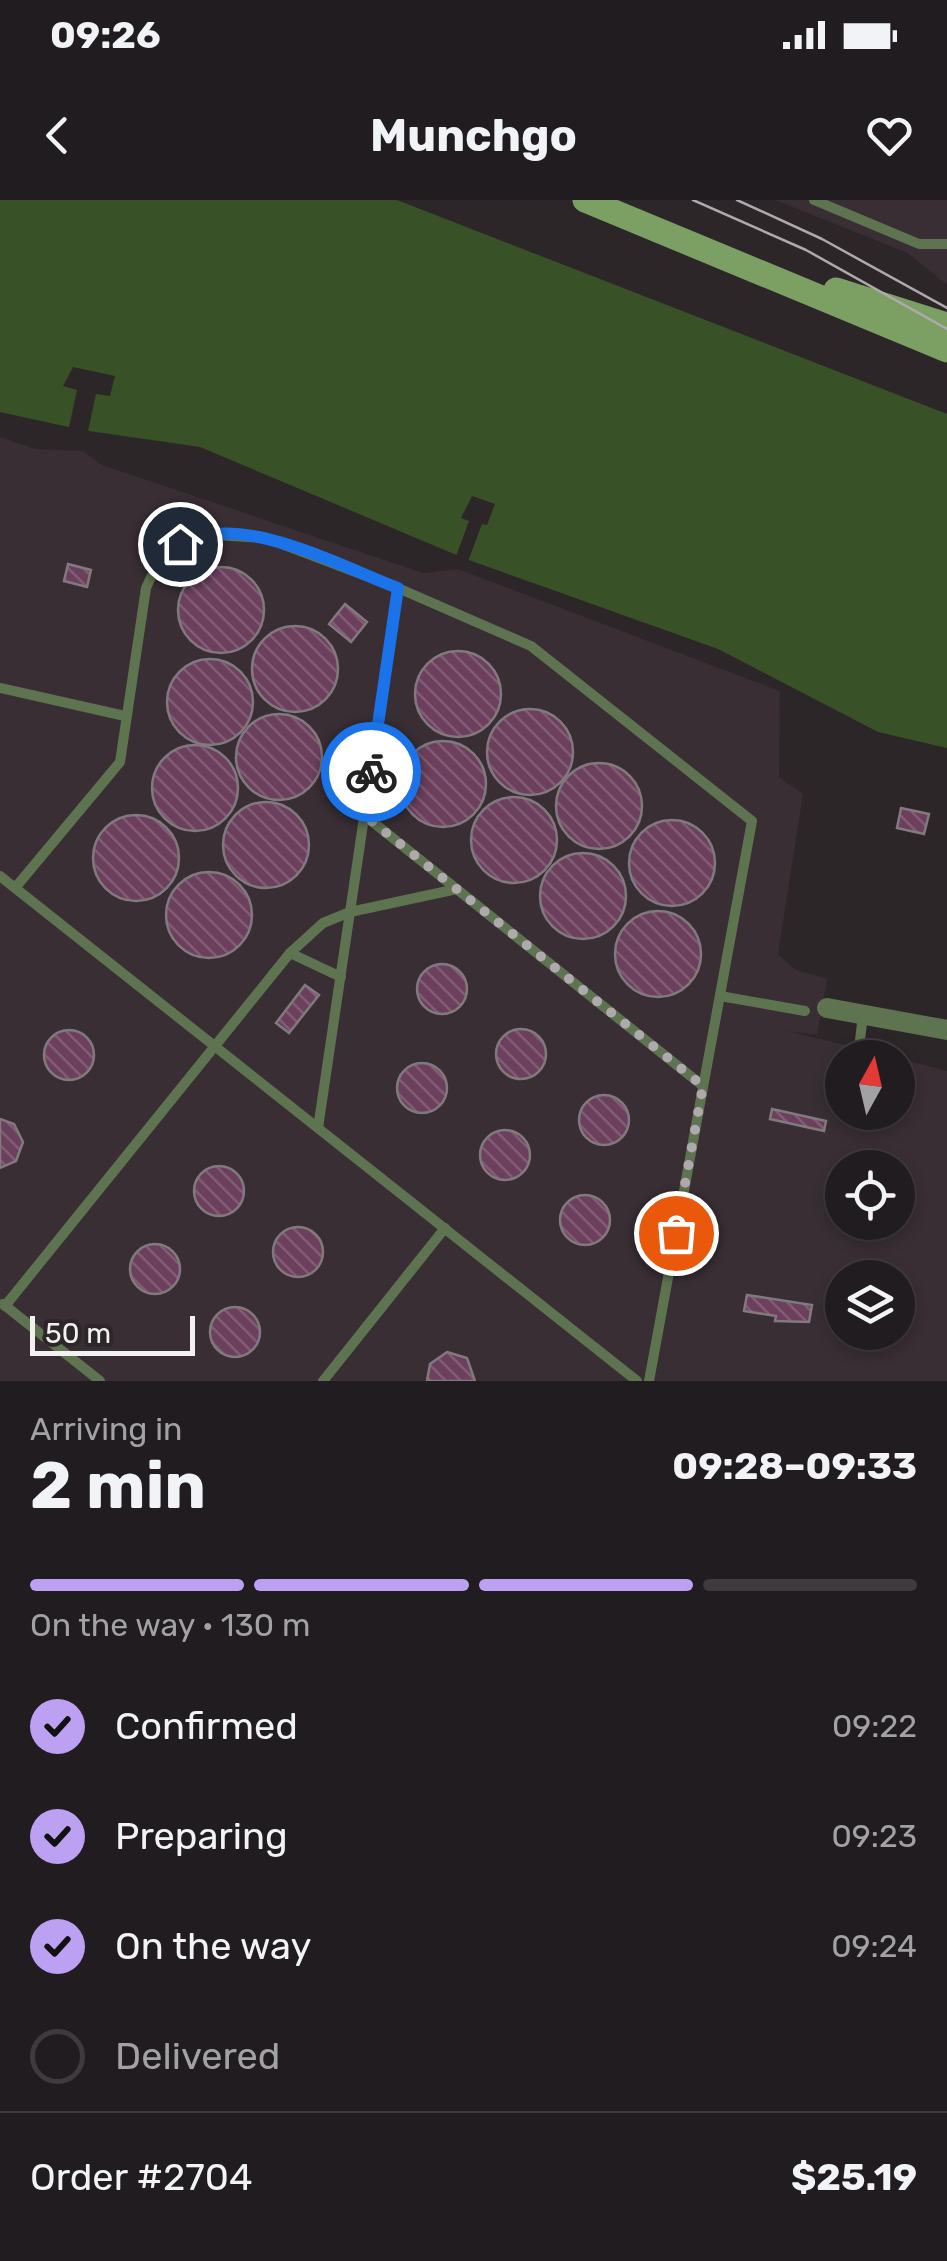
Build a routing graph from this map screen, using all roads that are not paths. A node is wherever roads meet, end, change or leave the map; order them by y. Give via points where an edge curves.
1 (585, 200) edge
2 (814, 200) edge
3 (947, 244) edge
4 (946, 331) edge
5 (398, 588) junction
6 (0, 688) edge
7 (125, 716) junction
8 (364, 815) junction
9 (0, 876) edge
10 (15, 888) junction
11 (456, 889) junction
12 (350, 912) junction
13 (290, 952) junction
14 (340, 978) junction
15 (720, 996) junction
16 (827, 1008) dead end
17 (805, 1011) dead end
18 (863, 1013) junction
19 (947, 1030) edge
20 (860, 1040) edge
21 (214, 1046) junction
22 (703, 1086) junction
23 (318, 1128) junction
24 (444, 1228) junction
25 (3, 1304) edge
26 (100, 1381) edge
27 (323, 1381) edge
28 (638, 1381) edge
29 (649, 1381) edge

1 - 4 street
2 - 3 lane via 919,244
5 - 7 lane via 266,538 199,534 162,556 146,588
5 - 8 lane
5 - 15 lane via 531,646 752,821
6 - 7 lane
7 - 10 lane via 120,762
8 - 11 lane
8 - 12 lane
9 - 10 lane
10 - 21 lane
11 - 12 lane
11 - 22 lane
12 - 13 lane via 323,923
12 - 14 lane
13 - 14 lane
13 - 21 lane
14 - 23 lane
15 - 17 lane
15 - 22 lane
16 - 18 street
18 - 19 street
18 - 20 lane
21 - 23 lane
21 - 25 lane
22 - 29 lane
23 - 24 lane
24 - 27 lane
24 - 28 lane
25 - 26 lane

